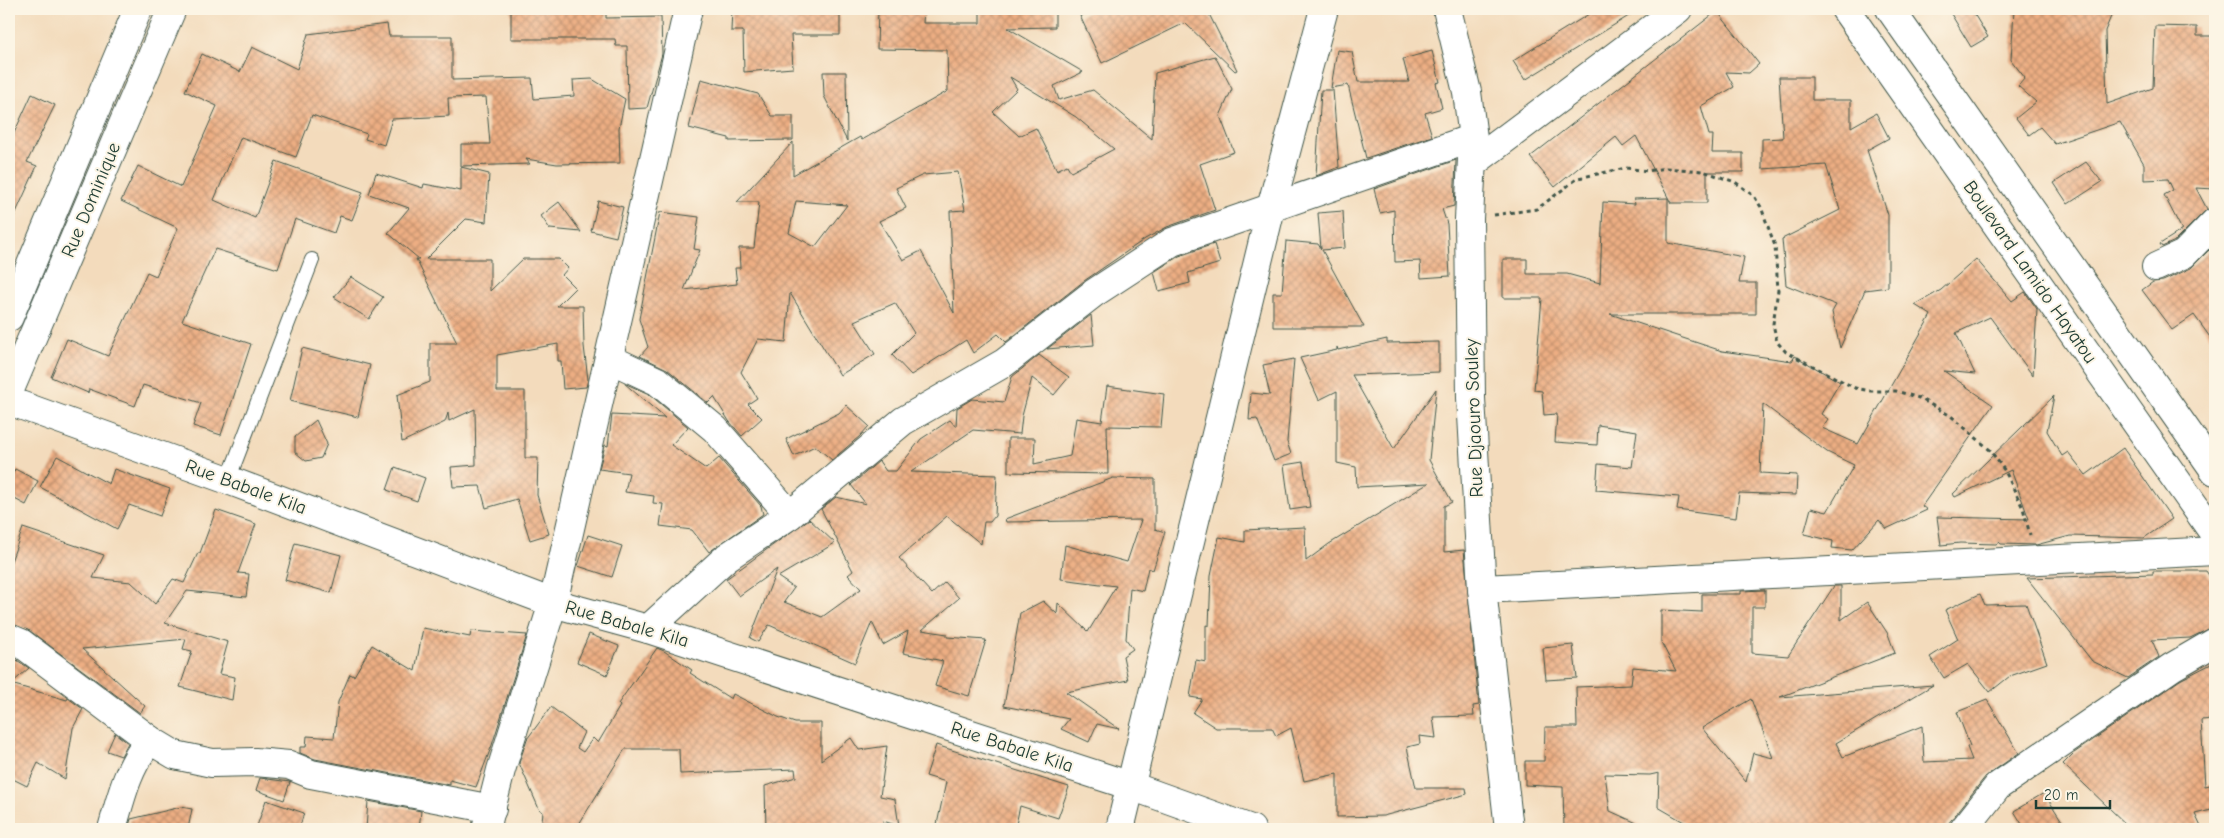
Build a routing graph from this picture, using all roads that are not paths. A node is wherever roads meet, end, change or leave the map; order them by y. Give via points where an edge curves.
1 (138, 9) edge
2 (172, 9) edge
3 (688, 9) edge
4 (1324, 9) edge
5 (1447, 9) edge
6 (1678, 9) edge
7 (1846, 9) edge
8 (1890, 9) edge
9 (1473, 150) junction
10 (1271, 208) junction
11 (2215, 222) edge
12 (312, 260) dead end
13 (2156, 267) dead end
14 (2087, 289) junction
15 (2057, 309) junction
16 (9, 316) edge
17 (610, 359) junction
18 (9, 392) edge
19 (9, 401) edge
20 (2215, 471) edge
21 (228, 480) junction
22 (790, 514) junction
23 (2215, 535) edge
24 (2215, 551) edge
25 (1482, 589) junction
26 (554, 603) junction
27 (648, 629) junction
28 (9, 638) edge
29 (2215, 642) edge
30 (150, 740) junction
31 (1132, 786) junction
32 (489, 819) edge
33 (112, 829) edge
34 (1120, 829) edge
35 (1251, 829) edge
36 (1509, 829) edge
37 (1964, 829) edge

1 - 16 street, Rue Dominique
2 - 18 street, Rue Dominique
3 - 17 street
4 - 10 street
5 - 9 street, Rue Djaouro Souley via 1467,92
6 - 9 street
7 - 15 street, Boulevard Lamido Hayatou
8 - 14 street, Boulevard Lamido Hayatou
9 - 10 street
9 - 25 street, Rue Djaouro Souley via 1469,219 1471,398
10 - 22 street via 1172,242 1094,293 1004,362 903,421
10 - 31 street
11 - 13 street via 2184,254
12 - 21 lane
14 - 15 street
14 - 20 street, Boulevard Lamido Hayatou
15 - 23 street, Boulevard Lamido Hayatou
17 - 22 street via 657,381 715,429
17 - 26 street
19 - 21 street, Rue Babale Kila
21 - 26 street, Rue Babale Kila
22 - 27 street via 728,557
24 - 25 street
25 - 36 street, Rue Djaouro Souley
26 - 27 street, Rue Babale Kila
26 - 32 street via 501,770
27 - 31 street, Rue Babale Kila
28 - 30 street via 22,643 71,678
29 - 37 street via 2172,667 1998,786
30 - 32 street via 175,755 212,763 289,765 311,774
30 - 33 street via 130,771
31 - 34 street
31 - 35 street, Rue Babale Kila

